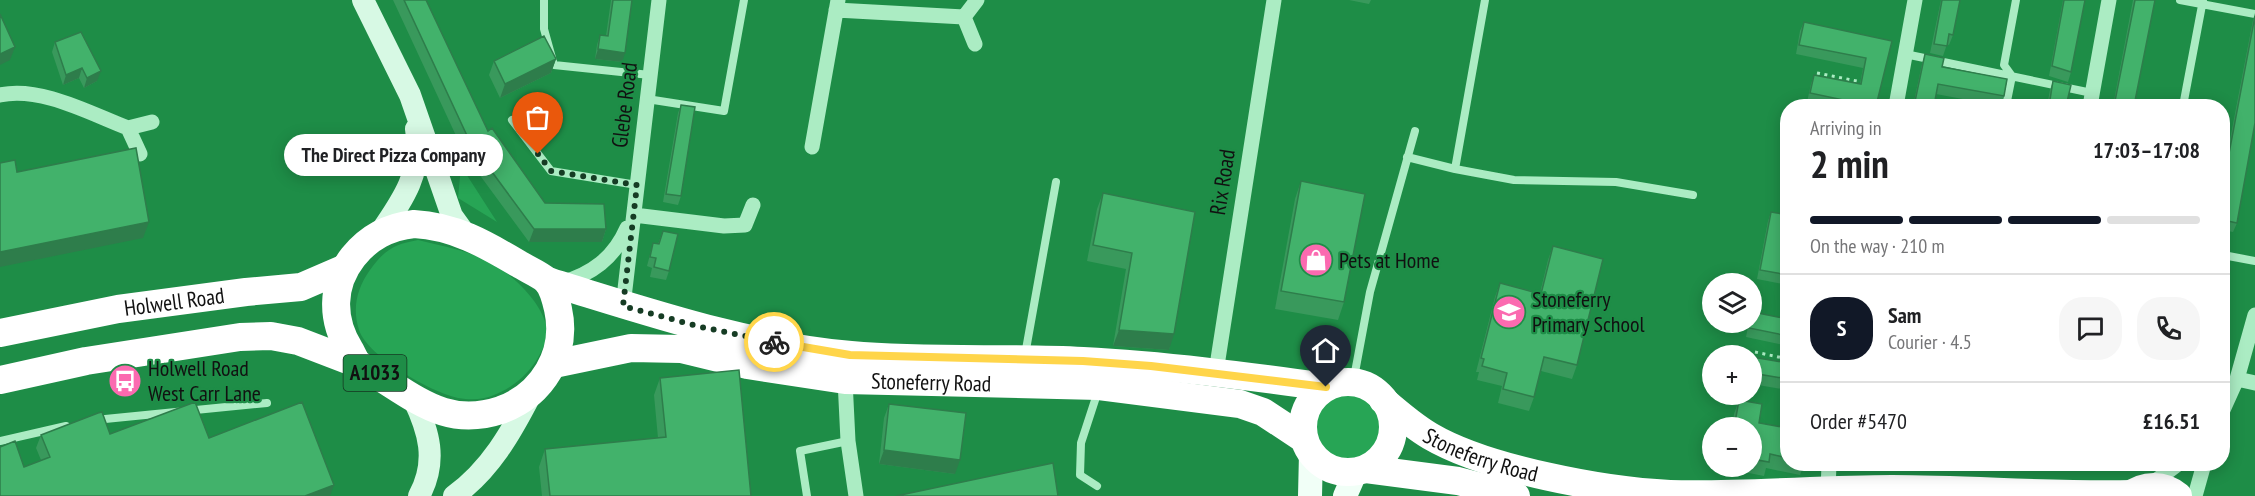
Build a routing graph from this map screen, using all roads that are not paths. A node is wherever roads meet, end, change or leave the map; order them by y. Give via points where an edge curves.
1 (363, 0) edge
2 (544, 0) edge
3 (659, 0) edge
4 (744, 0) edge
5 (977, 0) edge
6 (1274, 0) edge
7 (1485, 0) edge
8 (1915, 0) edge
9 (2016, 0) edge
10 (2109, 0) edge
11 (2180, 0) edge
12 (2202, 2) edge
13 (837, 5) edge
14 (2255, 14) edge
15 (964, 17) junction
16 (975, 44) dead end
17 (1905, 54) junction
18 (650, 75) junction
19 (2012, 76) junction
20 (0, 94) edge
21 (410, 95) junction
22 (647, 99) junction
23 (1897, 99) edge
24 (2007, 99) edge
25 (2088, 99) edge
26 (2091, 99) edge
27 (2184, 99) edge
28 (512, 120) dead end
29 (152, 122) dead end
30 (128, 128) junction
31 (1415, 131) dead end
32 (812, 147) dead end
33 (140, 154) edge
34 (1407, 157) junction
35 (1455, 169) junction
36 (1056, 182) dead end
37 (637, 185) junction
38 (1693, 195) dead end
39 (753, 205) dead end
40 (634, 215) junction
41 (380, 233) junction
42 (465, 234) junction
43 (2230, 256) edge
44 (2255, 261) edge
45 (345, 268) junction
46 (553, 283) junction
47 (623, 306) junction
48 (2255, 315) edge
49 (0, 333) edge
50 (1024, 359) junction
51 (358, 364) junction
52 (554, 364) junction
53 (1216, 372) junction
54 (2237, 379) junction
55 (0, 380) edge
56 (845, 380) junction
57 (2255, 383) edge
58 (1340, 385) junction
59 (1099, 386) junction
60 (2230, 392) edge
61 (531, 394) junction
62 (413, 398) junction
63 (1383, 400) junction
64 (267, 403) dead end
65 (0, 441) edge
66 (848, 441) junction
67 (1307, 446) junction
68 (2168, 471) edge
69 (2202, 471) edge
70 (1828, 477) edge
71 (1355, 479) edge
72 (1097, 486) dead end
73 (2136, 492) edge
74 (460, 494) edge
75 (419, 496) edge
76 (807, 496) edge
77 (856, 496) edge
78 (1310, 496) edge
79 (1516, 496) edge
80 (2178, 496) edge
81 (2195, 496) edge

1 - 21 main road
2 - 18 lane via 544,28 554,65
3 - 18 street, Glebe Road
4 - 22 lane via 724,111
5 - 15 street
6 - 53 street, Rix Road
7 - 35 lane
8 - 17 street
9 - 19 lane via 2004,65
10 - 26 street
11 - 12 lane
12 - 14 lane
12 - 27 lane
13 - 15 street
13 - 32 street
15 - 16 street
17 - 19 lane
17 - 23 street
18 - 22 street, Glebe Road
19 - 24 lane
19 - 25 lane
20 - 30 street via 75,105
21 - 41 main road via 419,147 414,178
21 - 42 main road via 441,190
22 - 37 street, Glebe Road
28 - 37 lane via 551,171
29 - 30 street
30 - 33 street
31 - 34 lane
34 - 35 lane
34 - 58 lane
35 - 38 lane via 1514,180 1616,182
36 - 50 lane
37 - 40 street, Glebe Road
39 - 40 street via 745,225
40 - 46 street, Glebe Road via 620,245 606,261 578,278
40 - 47 street, Glebe Road
41 - 42 highway, A1033 via 414,224
41 - 45 highway, A1033 via 363,244
42 - 46 highway, A1033
43 - 44 lane
45 - 49 highway, Holwell Road / A1033 via 301,287 129,308
45 - 51 highway, A1033 via 338,282 336,311 339,329
46 - 47 highway, Stoneferry Road / A1033
46 - 52 highway, A1033 via 560,319
47 - 50 highway, Stoneferry Road / A1033 via 746,337 850,355
48 - 54 street
50 - 53 highway, Stoneferry Road / A1033
51 - 55 highway, Holwell Road / A1033 via 298,341 271,336 240,337 86,361
51 - 62 highway, A1033
52 - 56 highway, Stoneferry Road via 631,348 681,349 747,365
52 - 61 highway, A1033
53 - 58 highway, Stoneferry Road / A1033
54 - 57 street
54 - 60 street
56 - 59 highway, Stoneferry Road
56 - 66 street
58 - 63 highway via 1375,391
58 - 67 highway via 1314,396 1306,409 1303,424
59 - 67 highway, Stoneferry Road via 1240,404 1263,412
59 - 72 lane via 1081,443 1080,476
61 - 62 highway, A1033 via 509,406 473,417 435,410
61 - 74 main road via 510,435
62 - 75 main road via 427,425 430,446 430,466
63 - 70 highway, Stoneferry Road via 1412,424 1461,451 1546,476 1669,495
63 - 71 highway via 1393,425 1391,438 1386,451
64 - 65 lane via 103,418
66 - 76 lane via 800,451
66 - 77 street
67 - 71 highway via 1331,469
67 - 78 main road
68 - 73 street
69 - 81 street
70 - 73 highway, Stoneferry Road via 1970,489 2099,495
71 - 79 highway, Stoneferry Road via 1458,481
73 - 80 highway, Stoneferry Road via 2161,487

